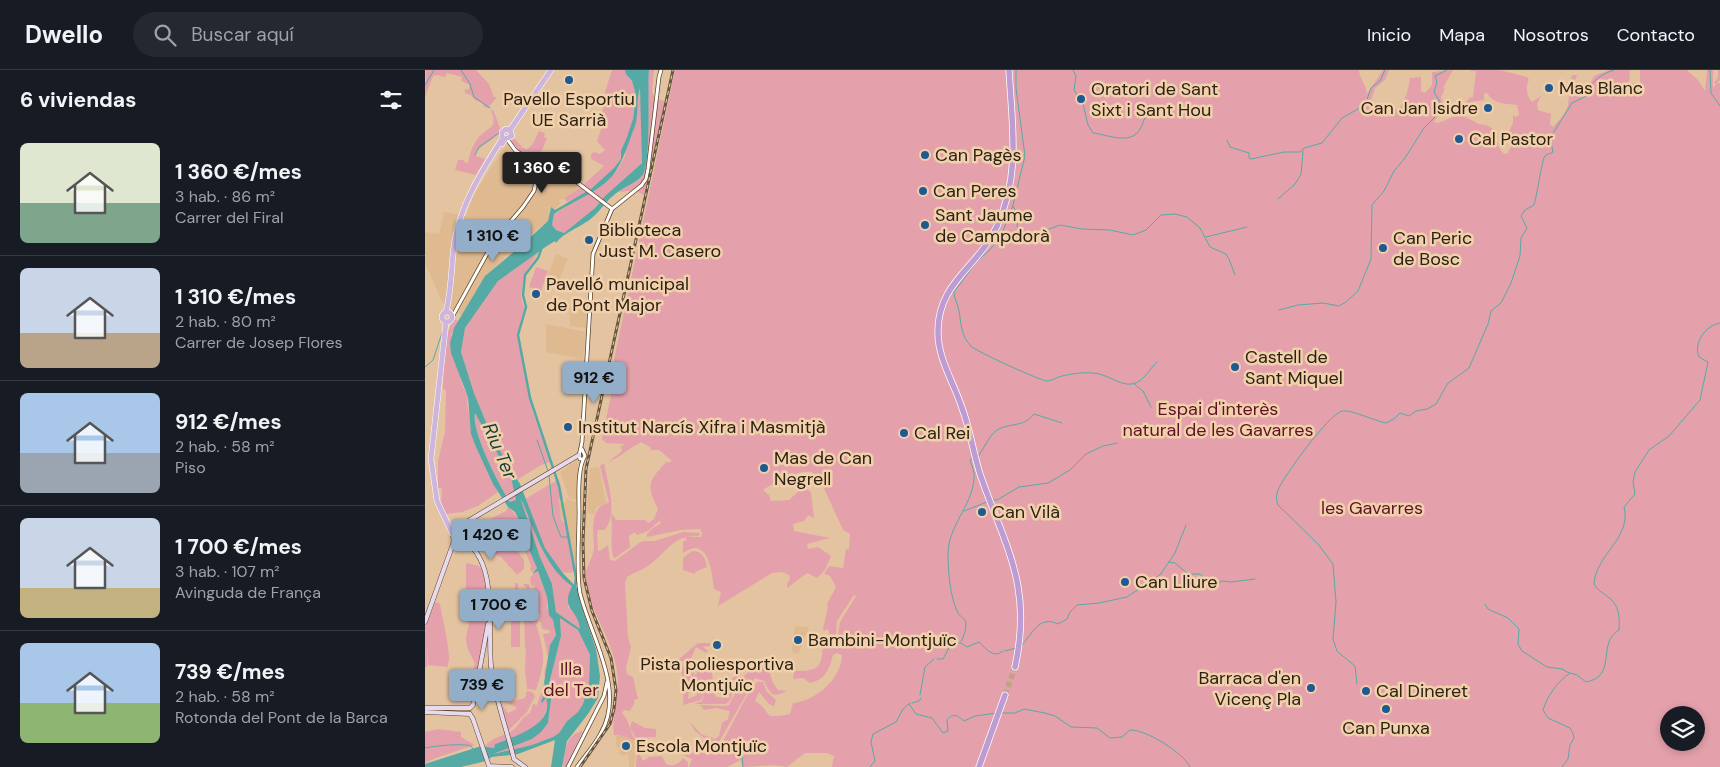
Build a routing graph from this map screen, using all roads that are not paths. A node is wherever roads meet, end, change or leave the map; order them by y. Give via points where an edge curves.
1 (549, 70) edge
2 (661, 70) edge
3 (1009, 70) edge
4 (509, 130) junction
5 (506, 138) junction
6 (531, 160) junction
7 (537, 160) junction
8 (545, 165) junction
9 (535, 166) junction
10 (541, 168) junction
11 (1014, 168) junction
12 (538, 172) junction
13 (642, 185) junction
14 (611, 211) junction
15 (450, 315) junction
16 (580, 457) junction
17 (448, 521) junction
18 (460, 530) junction
19 (453, 534) junction
20 (459, 538) junction
21 (465, 542) junction
22 (453, 544) junction
23 (489, 615) junction
24 (425, 622) edge
25 (487, 650) junction
26 (1015, 664) tunnel mouth
27 (606, 677) junction
28 (1004, 698) tunnel mouth
29 (425, 710) edge
30 (469, 711) junction
31 (514, 758) junction
32 (489, 765) edge
33 (511, 766) edge
34 (525, 767) edge
35 (568, 767) edge
36 (577, 767) edge
37 (979, 767) edge

1 - 4 main road
2 - 13 street via 649,166
3 - 11 highway
3 - 11 highway via 1016,130
4 - 5 main road via 512,134
4 - 5 main road via 503,131
5 - 6 street
5 - 15 main road via 477,182 462,220
6 - 7 street
6 - 9 street
7 - 8 street via 541,159
7 - 9 street
8 - 10 street
8 - 14 street via 583,186
9 - 10 street
9 - 12 street
10 - 12 street
11 - 26 highway via 998,224 985,246 947,292 938,331 941,353 964,413 980,472 1014,562 1021,593 1021,631
12 - 15 street via 535,189 494,242
13 - 14 street
13 - 14 street
14 - 16 street via 593,256
15 - 17 main road via 431,459 437,500
16 - 18 main road
16 - 27 street via 580,589
17 - 18 main road
17 - 19 main road
18 - 19 main road via 453,529
18 - 20 main road
18 - 21 main road
19 - 20 main road
19 - 22 main road
20 - 21 main road
20 - 22 main road
21 - 23 main road via 485,572
22 - 24 main road
23 - 25 main road
23 - 25 main road
25 - 30 main road
25 - 31 main road
27 - 35 street via 605,692
27 - 36 street via 610,690 604,726
28 - 37 highway
29 - 30 main road
30 - 32 main road
31 - 33 main road
31 - 34 main road
32 - 33 main road

